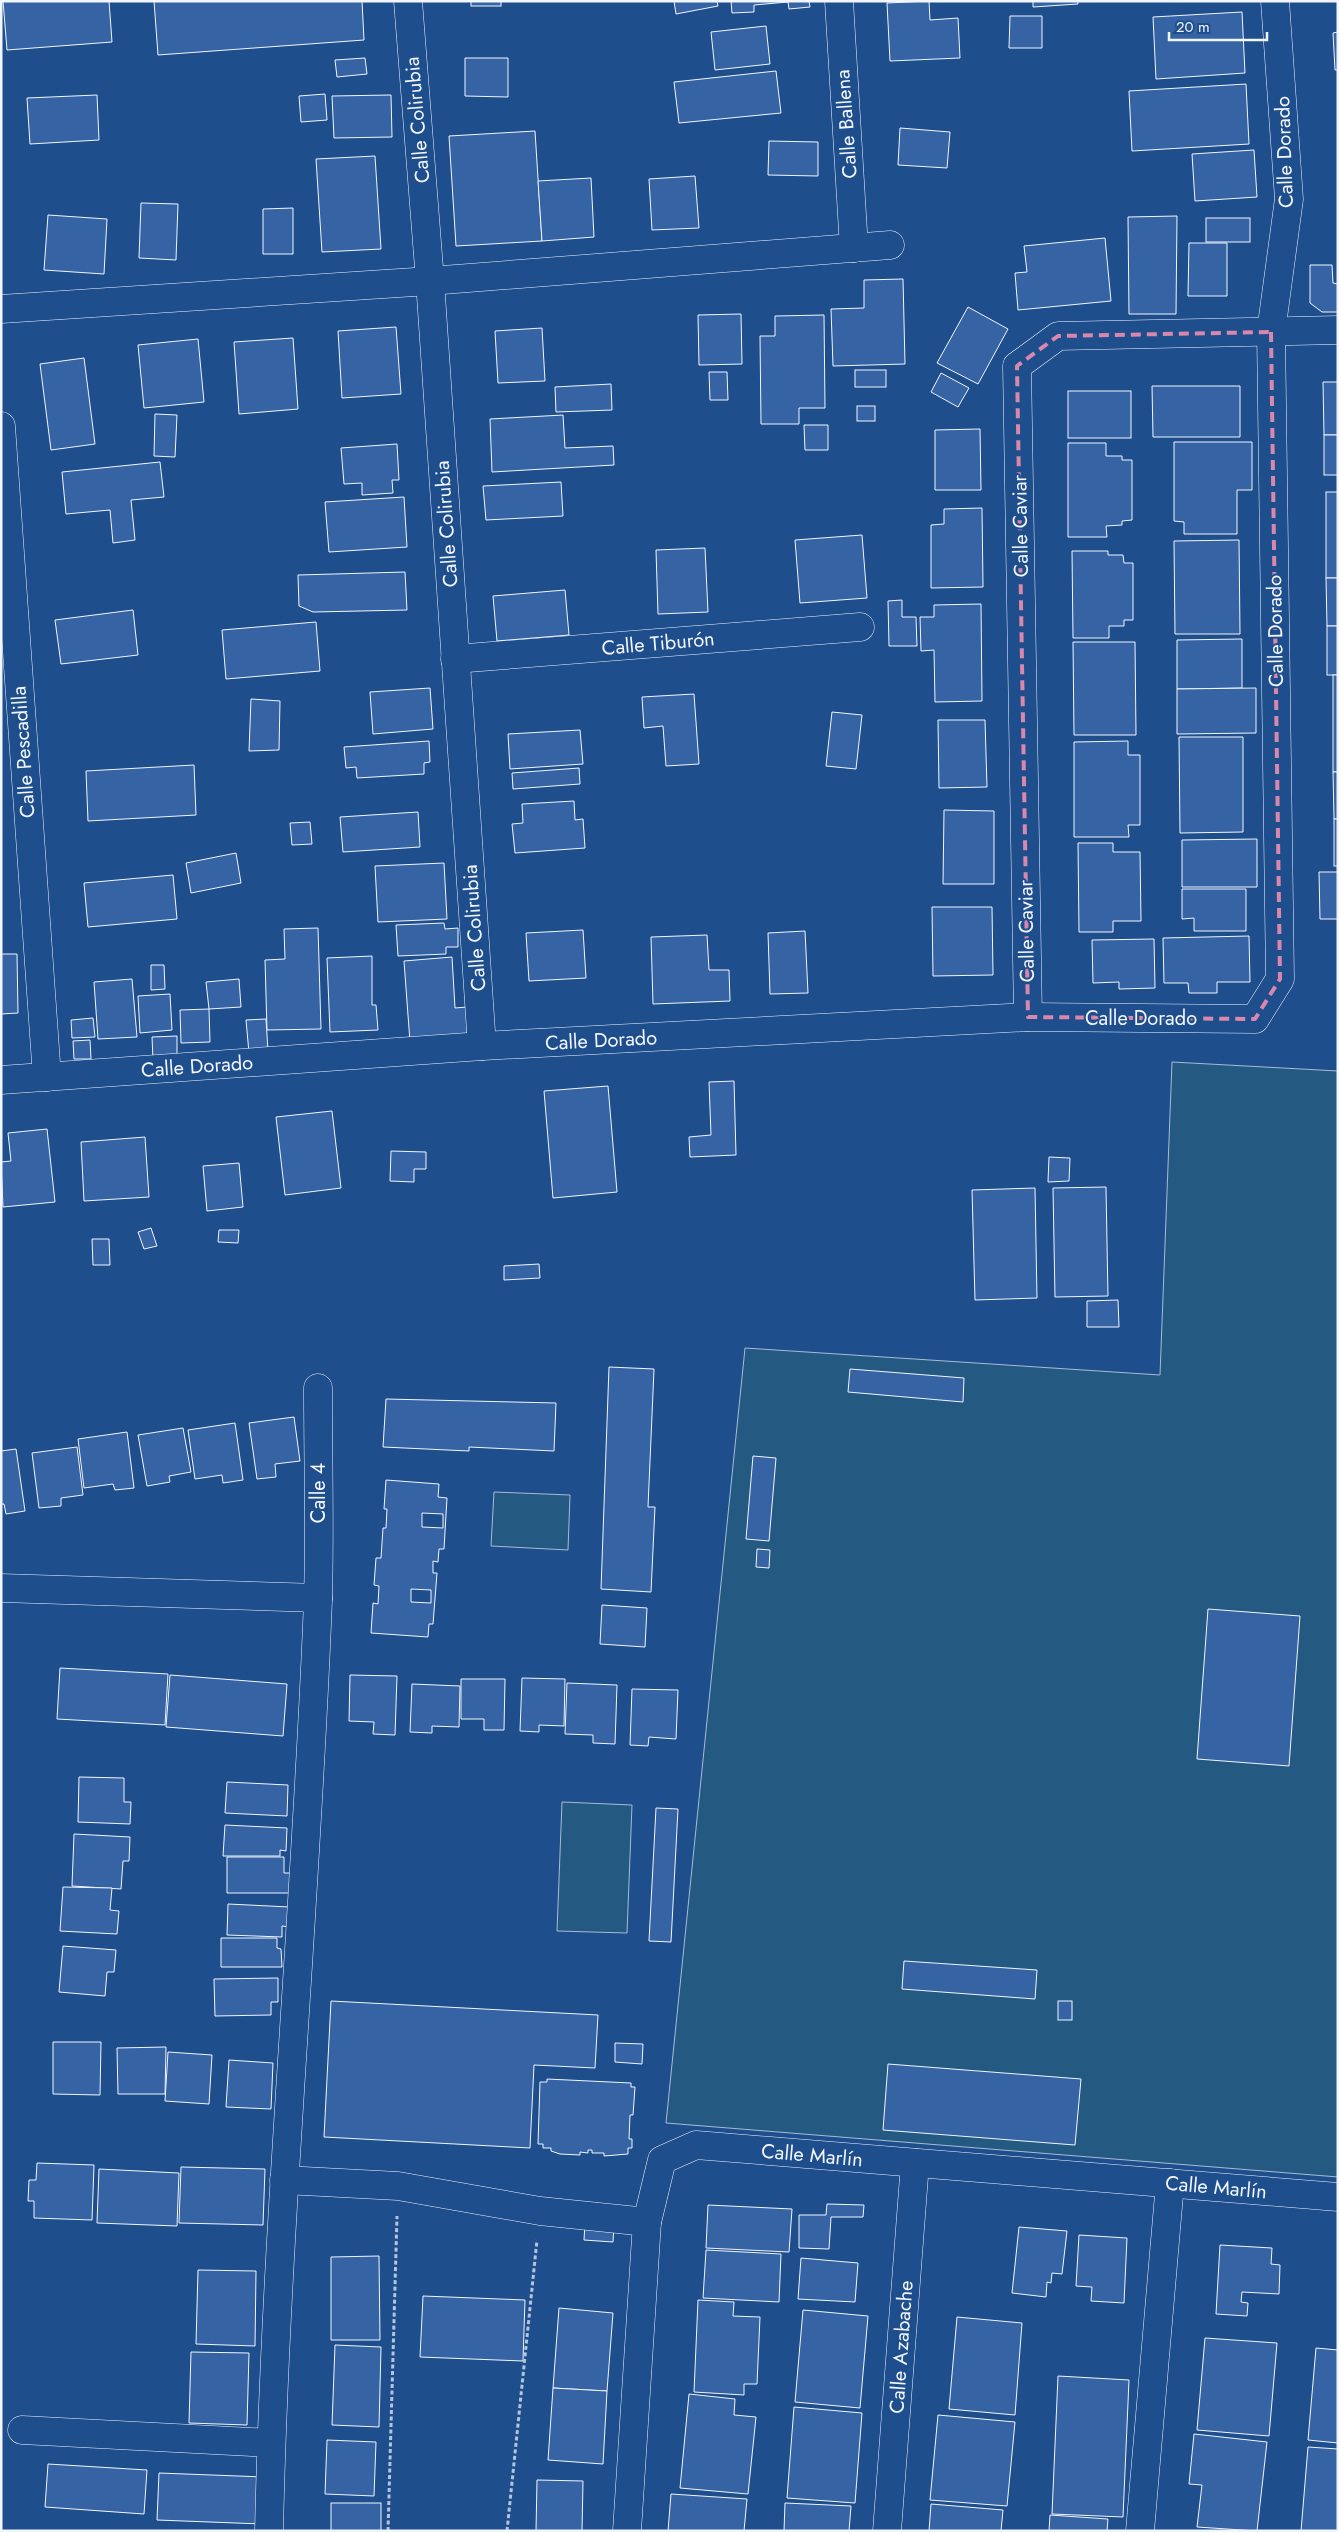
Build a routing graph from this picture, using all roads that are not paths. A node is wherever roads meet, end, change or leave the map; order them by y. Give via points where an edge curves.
1 (408, 1) edge
2 (839, 1) edge
3 (1275, 1) edge
4 (890, 245) dead end
5 (854, 248) junction
6 (430, 281) junction
7 (1, 309) edge
8 (1338, 330) edge
9 (1271, 332) junction
10 (1, 426) edge
11 (860, 627) dead end
12 (455, 659) junction
13 (1028, 1017) junction
14 (482, 1046) junction
15 (47, 1077) junction
16 (1, 1080) edge
17 (318, 1388) dead end
18 (1, 1588) edge
19 (318, 1598) junction
20 (915, 2163) junction
21 (284, 2180) junction
22 (1170, 2183) junction
23 (1338, 2197) edge
24 (647, 2222) junction
25 (22, 2430) dead end
26 (271, 2443) junction
27 (269, 2531) edge
28 (626, 2531) edge
29 (887, 2531) edge
30 (1140, 2531) edge

1 - 6 street, Calle Colirubia
2 - 5 street, Calle Ballena
3 - 9 street, Calle Dorado via 1289,200
4 - 5 street
5 - 6 street
6 - 7 street
6 - 12 street, Calle Colirubia
8 - 9 street, Calle Caviar
9 - 13 street, Calle Caviar via 1058,336 1017,366
9 - 13 street, Calle Dorado via 1280,979 1254,1019
10 - 15 street, Calle Pescadilla
11 - 12 street, Calle Tiburón
12 - 14 street, Calle Colirubia
13 - 14 street, Calle Dorado
14 - 15 street, Calle Dorado
15 - 16 street, Calle Dorado
17 - 19 street, Calle 4
18 - 19 street
19 - 21 street, Calle 4
20 - 22 street, Calle Marlín
20 - 24 street, Calle Marlín via 696,2145 662,2160
20 - 29 street, Calle Azabache
21 - 24 street via 398,2186 540,2211
21 - 26 street, Calle 4
22 - 23 street, Calle Marlín
22 - 30 street
24 - 28 street, Calle Marlín
25 - 26 street
26 - 27 street, Calle 4

